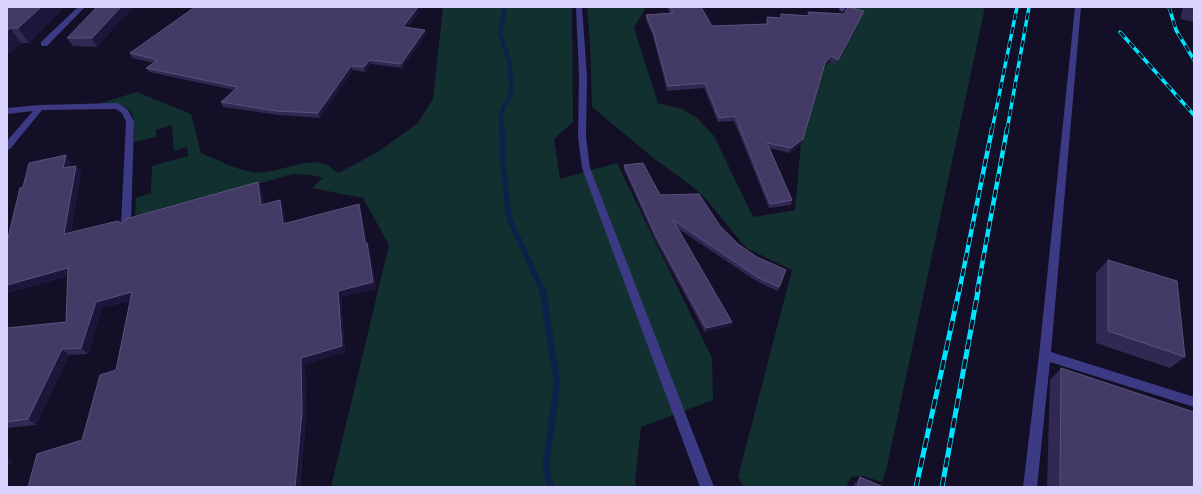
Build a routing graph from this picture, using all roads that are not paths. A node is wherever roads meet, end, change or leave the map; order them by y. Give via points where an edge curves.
1 (82, 7) edge
2 (579, 7) edge
3 (1078, 7) edge
4 (44, 44) dead end
5 (40, 108) junction
6 (7, 111) edge
7 (7, 147) edge
8 (126, 224) edge
9 (1045, 355) junction
10 (1194, 402) edge
11 (707, 487) edge
12 (1030, 487) edge

1 - 4 street
2 - 11 street via 583,76 582,137 586,168
3 - 9 street
5 - 6 street
5 - 7 street
5 - 8 street via 118,106 125,112 130,122
9 - 10 street
9 - 12 street

